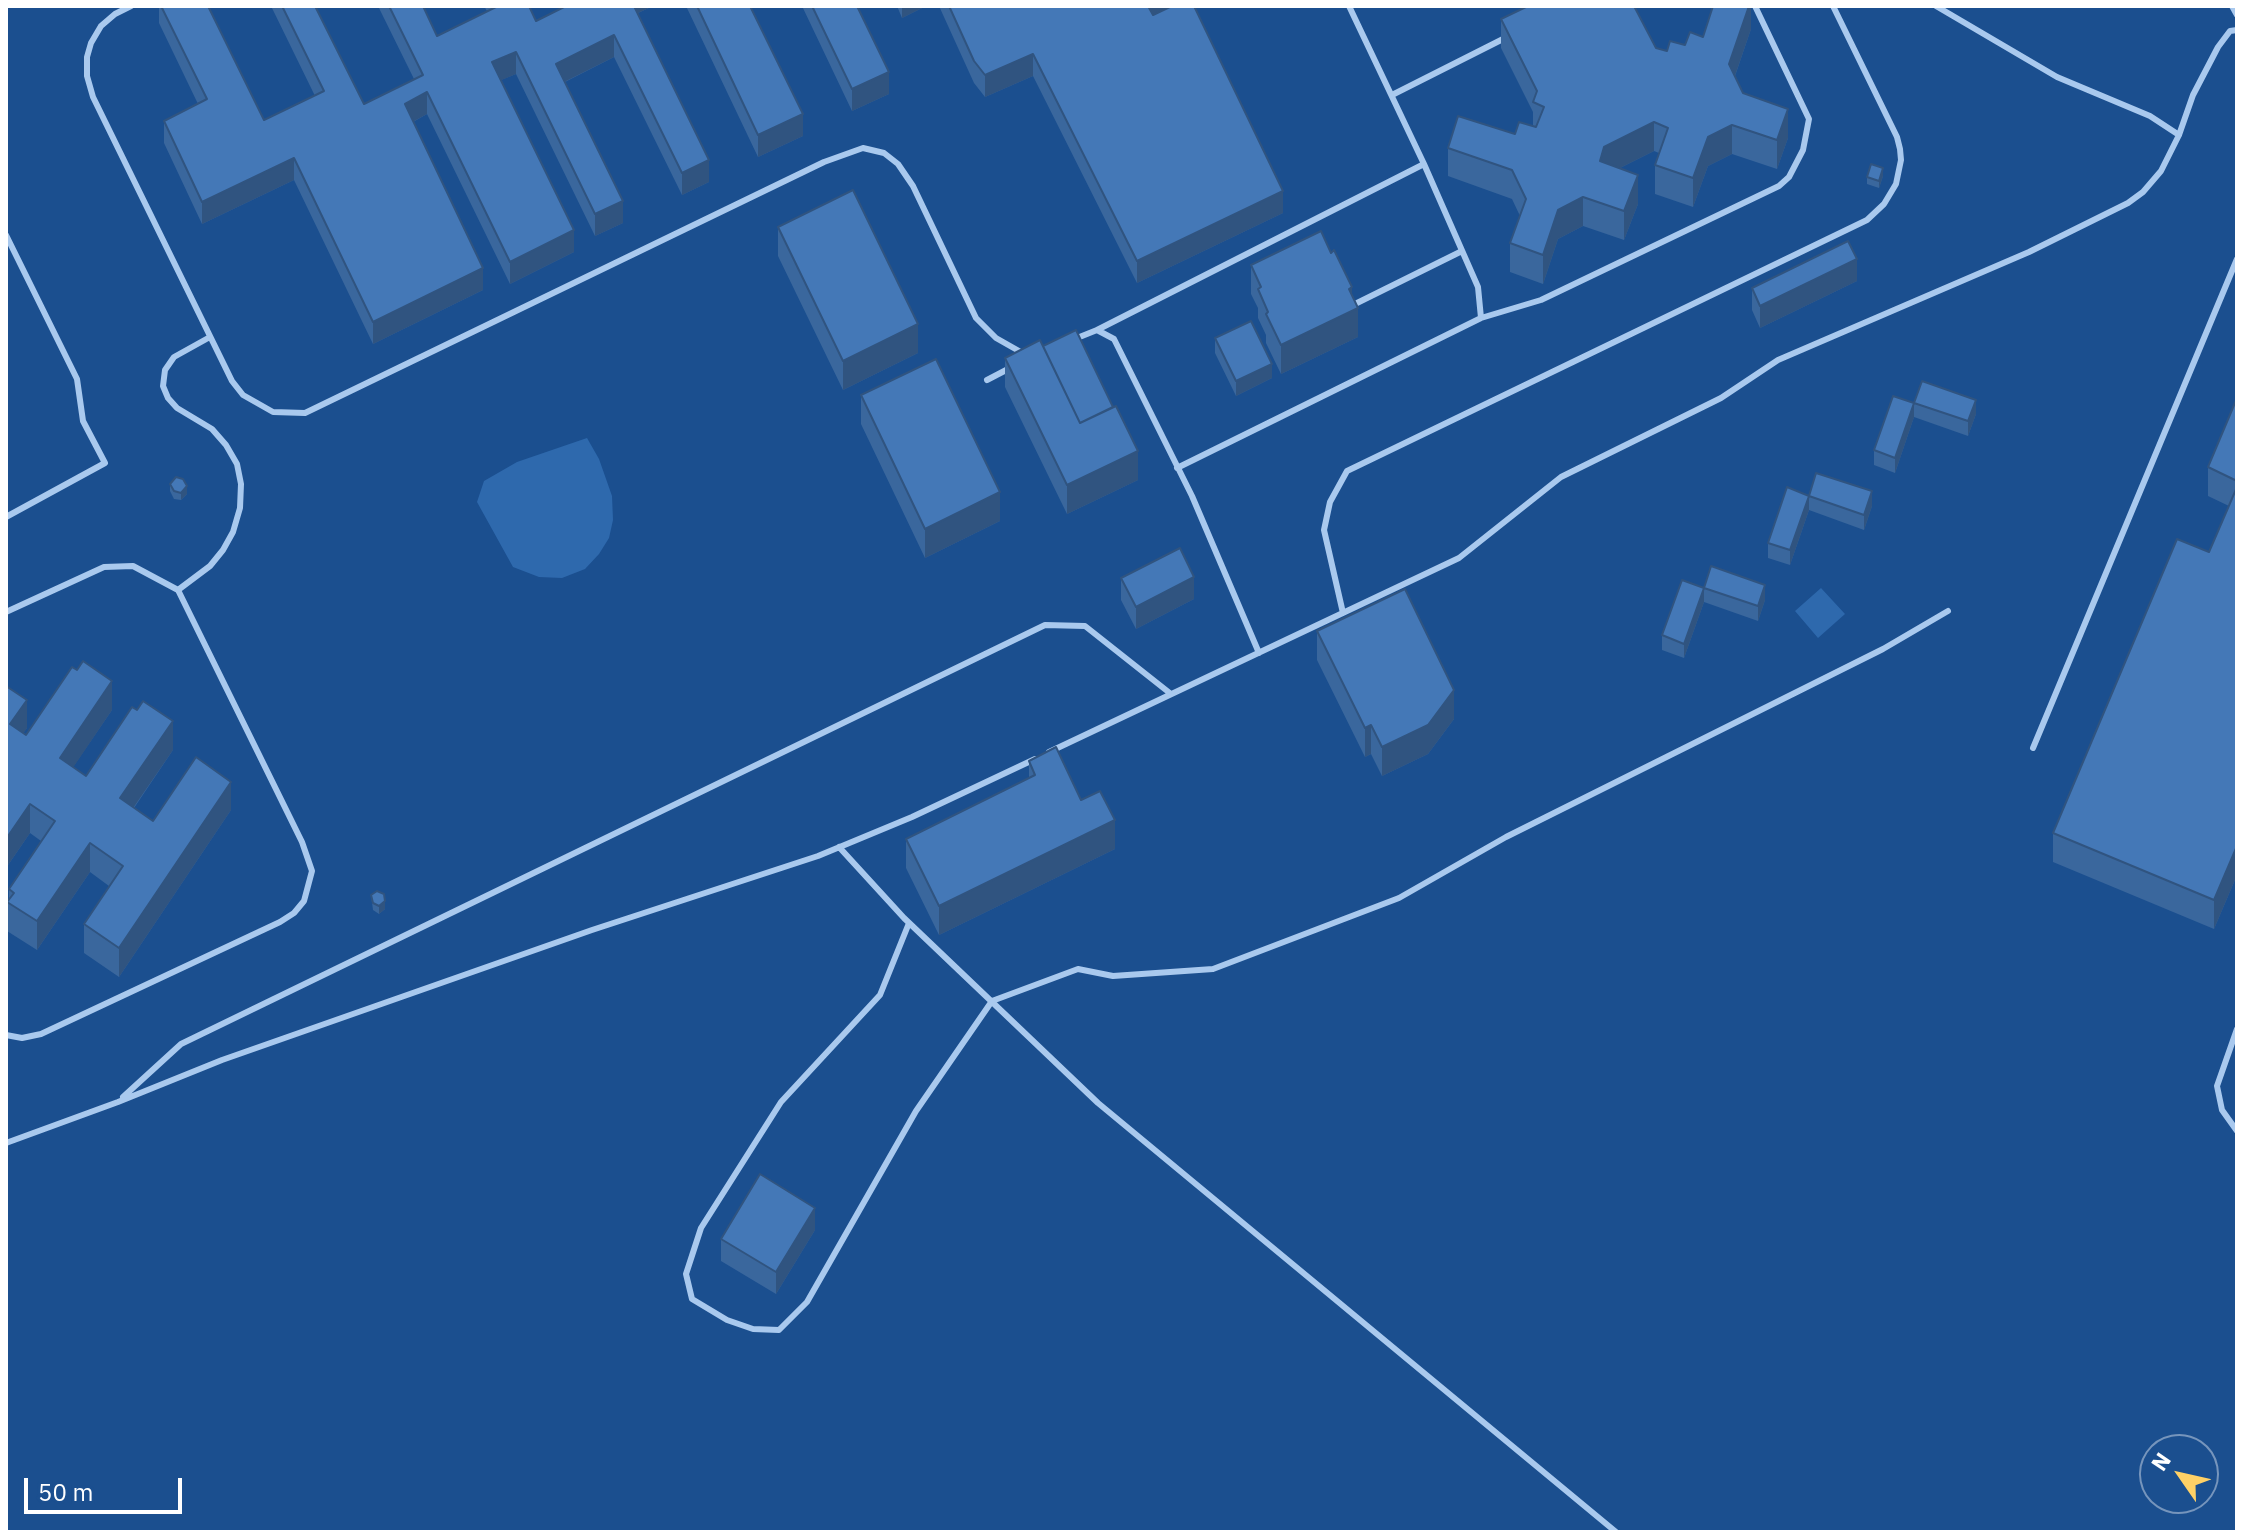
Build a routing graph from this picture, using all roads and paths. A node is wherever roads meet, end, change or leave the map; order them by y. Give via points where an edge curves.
1 (131, 6) edge
2 (1349, 6) edge
3 (1755, 6) edge
4 (1833, 6) edge
5 (1936, 6) edge
6 (2232, 6) edge
7 (2237, 15) edge
8 (2237, 30) edge
9 (1513, 33) edge
10 (1392, 95) junction
11 (2179, 135) junction
12 (1424, 164) junction
13 (6, 235) edge
14 (1462, 251) junction
15 (2237, 259) edge
16 (1355, 304) edge
17 (1481, 318) junction
18 (1097, 330) junction
19 (210, 337) junction
20 (1070, 341) edge
21 (987, 380) dead end
22 (1177, 468) junction
23 (6, 517) edge
24 (178, 590) junction
25 (1948, 611) dead end
26 (6, 612) edge
27 (1343, 613) junction
28 (1259, 653) junction
29 (1171, 694) junction
30 (2033, 748) dead end
31 (839, 847) junction
32 (909, 923) junction
33 (992, 1001) junction
34 (2237, 1029) edge
35 (6, 1035) edge
36 (118, 1102) junction
37 (2237, 1131) edge
38 (6, 1143) edge
39 (1616, 1532) edge

1 - 19 lane via 101,26 87,57 87,76
2 - 10 lane
3 - 17 lane via 1809,119 1803,150 1789,177 1541,300
4 - 27 lane via 1897,137 1901,160 1884,204 1867,220 1347,471 1330,502 1324,530
5 - 11 lane via 2057,77 2150,116
6 - 7 lane
8 - 11 lane via 2218,47
9 - 10 lane
10 - 12 lane
11 - 27 lane via 2161,171 2128,203 2029,252 1778,360 1721,398 1561,477 1459,558
12 - 14 lane
12 - 18 lane
13 - 23 lane via 77,379 83,421 105,463
14 - 16 lane
14 - 17 lane via 1478,287
15 - 30 lane
17 - 22 lane
18 - 20 lane
18 - 22 lane via 1114,339
19 - 21 lane via 243,395 273,412 305,413 824,162 863,148 884,153 913,186 976,318 996,338 1031,357
19 - 24 lane via 174,357 163,386 177,408 212,429 226,445 237,464 240,508 223,550
22 - 28 lane
24 - 26 lane via 133,566 104,567
24 - 35 lane via 302,842 312,871 304,901 280,922 41,1034
25 - 33 lane via 1883,649 1506,837 1399,898 1213,969 1113,976 1078,969
27 - 28 lane
28 - 29 lane
29 - 31 lane
29 - 36 lane via 1085,626 1045,625 181,1044
31 - 32 lane
31 - 36 lane via 222,1060
32 - 33 lane
32 - 33 lane via 880,995 781,1102 701,1228 686,1274 692,1299 727,1320 779,1330 807,1302 916,1111
33 - 39 lane via 1098,1103
34 - 37 lane via 2217,1086 2222,1110
36 - 38 lane

